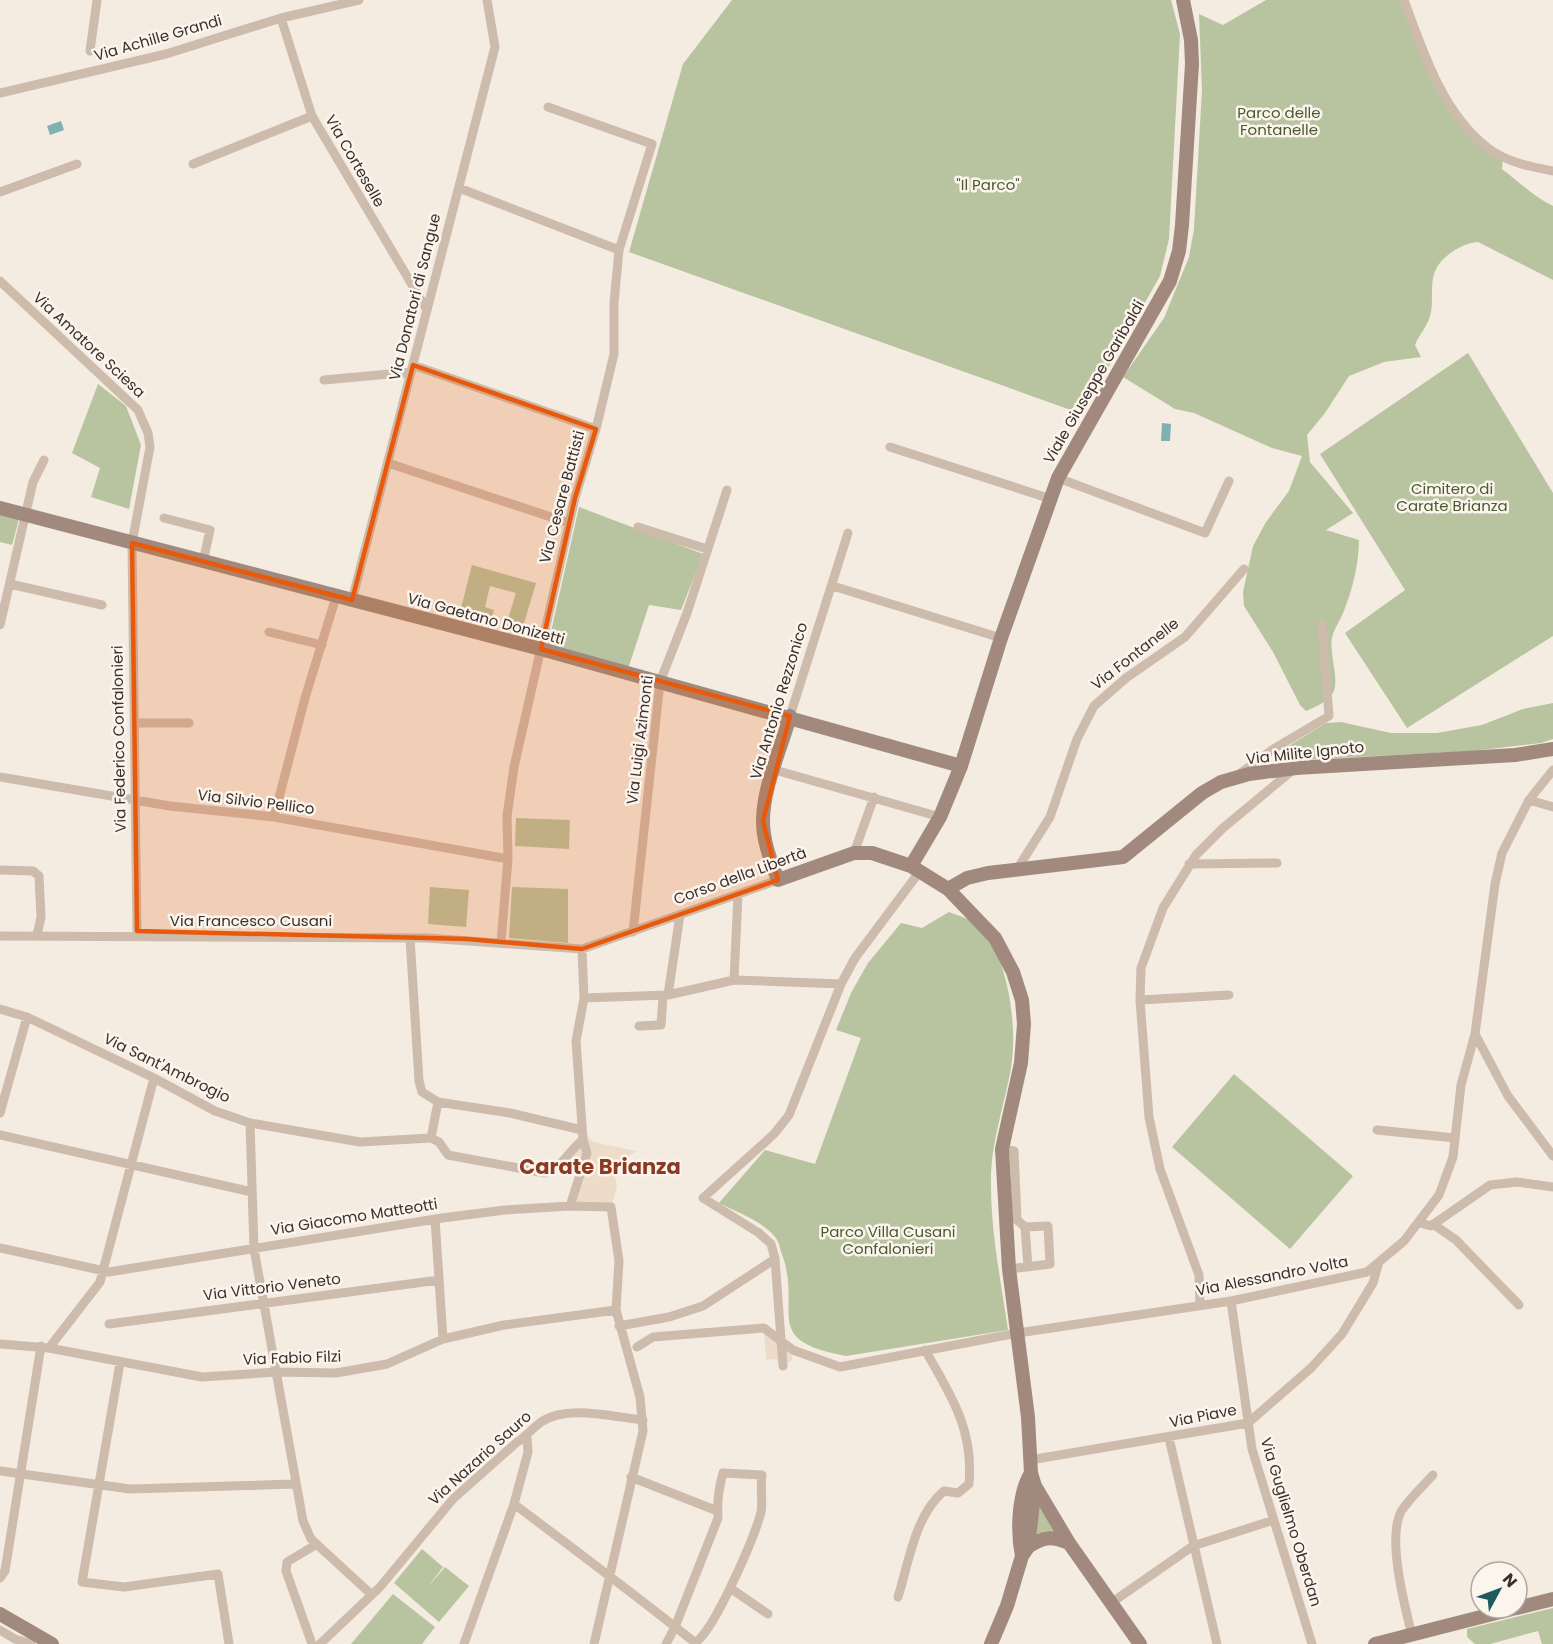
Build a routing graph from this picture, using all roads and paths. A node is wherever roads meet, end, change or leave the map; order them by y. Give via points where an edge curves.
1 (98, 0) edge
2 (359, 0) edge
3 (487, 0) edge
4 (1183, 0) edge
5 (1404, 0) edge
6 (281, 18) junction
7 (90, 51) dead end
8 (0, 93) edge
9 (548, 107) dead end
10 (312, 116) junction
11 (77, 164) dead end
12 (193, 164) dead end
13 (1553, 171) edge
14 (459, 188) junction
15 (0, 192) edge
16 (620, 250) junction
17 (0, 281) edge
18 (427, 310) junction
19 (412, 369) junction
20 (324, 380) dead end
21 (596, 429) junction
22 (890, 447) dead end
23 (44, 460) dead end
24 (388, 463) junction
25 (1058, 478) junction
26 (1229, 481) dead end
27 (727, 490) dead end
28 (1051, 499) junction
29 (0, 508) edge
30 (25, 515) junction
31 (164, 518) dead end
32 (569, 523) junction
33 (638, 527) dead end
34 (848, 533) dead end
35 (132, 543) junction
36 (707, 549) junction
37 (203, 562) junction
38 (1244, 569) dead end
39 (10, 584) junction
40 (832, 586) junction
41 (336, 597) junction
42 (352, 600) junction
43 (102, 605) dead end
44 (1322, 624) dead end
45 (0, 625) edge
46 (269, 632) dead end
47 (1001, 638) junction
48 (322, 645) junction
49 (541, 649) junction
50 (660, 682) junction
51 (790, 716) junction
52 (134, 723) junction
53 (189, 723) dead end
54 (1553, 749) edge
55 (961, 766) junction
56 (1296, 768) junction
57 (775, 770) junction
58 (1553, 770) edge
59 (0, 777) edge
60 (1234, 778) junction
61 (874, 797) junction
62 (135, 800) junction
63 (1529, 800) junction
64 (1553, 807) edge
65 (274, 817) junction
66 (940, 817) junction
67 (854, 853) junction
68 (508, 859) junction
69 (1277, 863) dead end
70 (1189, 864) junction
71 (915, 869) junction
72 (0, 870) edge
73 (1016, 871) junction
74 (778, 880) junction
75 (948, 889) junction
76 (738, 894) junction
77 (680, 915) junction
78 (633, 932) junction
79 (37, 935) junction
80 (137, 935) junction
81 (0, 936) edge
82 (410, 938) junction
83 (501, 942) junction
84 (582, 949) junction
85 (734, 980) junction
86 (841, 984) junction
87 (1229, 994) dead end
88 (666, 996) junction
89 (584, 998) junction
90 (1140, 1000) junction
91 (0, 1009) edge
92 (27, 1017) junction
93 (639, 1026) dead end
94 (1475, 1034) junction
95 (154, 1078) junction
96 (438, 1102) junction
97 (0, 1113) edge
98 (250, 1123) junction
99 (1377, 1130) dead end
100 (0, 1135) edge
101 (583, 1135) junction
102 (431, 1138) junction
103 (1455, 1138) junction
104 (1002, 1149) junction
105 (1553, 1156) edge
106 (131, 1164) junction
107 (1553, 1187) edge
108 (252, 1192) junction
109 (570, 1206) junction
110 (435, 1219) junction
111 (1420, 1223) junction
112 (1433, 1224) junction
113 (1025, 1227) junction
114 (0, 1248) edge
115 (254, 1248) junction
116 (775, 1259) junction
117 (1378, 1265) junction
118 (1028, 1267) junction
119 (1009, 1269) junction
120 (103, 1272) junction
121 (439, 1280) junction
122 (1231, 1301) junction
123 (264, 1303) junction
124 (1200, 1305) junction
125 (1519, 1305) dead end
126 (616, 1310) junction
127 (109, 1324) dead end
128 (619, 1326) junction
129 (1018, 1333) junction
130 (622, 1338) junction
131 (443, 1340) junction
132 (781, 1340) junction
133 (0, 1344) edge
134 (45, 1347) junction
135 (637, 1347) junction
136 (925, 1350) junction
137 (120, 1363) junction
138 (783, 1366) dead end
139 (634, 1371) junction
140 (277, 1372) junction
141 (643, 1420) junction
142 (1248, 1423) junction
143 (527, 1437) junction
144 (1168, 1438) junction
145 (0, 1471) edge
146 (1032, 1473) junction
147 (20, 1474) junction
148 (1433, 1474) dead end
149 (631, 1477) junction
150 (295, 1484) junction
151 (98, 1485) junction
152 (514, 1504) junction
153 (715, 1510) junction
154 (1274, 1520) junction
155 (1069, 1543) junction
156 (317, 1544) junction
157 (1193, 1546) junction
158 (1025, 1552) junction
159 (608, 1575) junction
160 (0, 1578) edge
161 (730, 1588) junction
162 (372, 1595) junction
163 (898, 1597) dead end
164 (1547, 1600) edge
165 (1111, 1603) junction
166 (1529, 1605) edge
167 (0, 1614) edge
168 (768, 1614) dead end
169 (1470, 1620) edge
170 (675, 1627) junction
171 (0, 1630) edge
172 (25, 1630) junction
173 (1412, 1635) junction
174 (465, 1641) edge
175 (31, 1644) edge
176 (38, 1644) edge
177 (52, 1644) edge
178 (229, 1644) edge
179 (312, 1644) edge
180 (320, 1644) edge
181 (594, 1644) edge
182 (666, 1644) edge
183 (991, 1644) edge
184 (1140, 1644) edge
185 (1217, 1644) edge
186 (1312, 1644) edge
187 (1375, 1644) edge

1 - 7 street
2 - 6 street, Via Achille Grandi
3 - 14 street, Via Donatori di Sangue via 495,47
4 - 25 main road, Viale Giuseppe Garibaldi via 1192,64 1179,251 1170,281
5 - 13 street via 1427,65 1470,129 1488,148 1508,159
6 - 8 street, Via Achille Grandi via 166,54
6 - 10 street, Via Corteselle
9 - 16 street, Via Cesare Battisti via 652,144
10 - 12 street
10 - 18 street, Via Corteselle
11 - 15 street
14 - 16 street
14 - 18 street, Via Donatori di Sangue
16 - 21 street, Via Cesare Battisti via 614,354
17 - 35 street, Via Amatore Sciesa via 138,410 150,447
18 - 19 street, Via Donatori di Sangue
19 - 20 street
19 - 21 street
19 - 24 street, Via Donatori di Sangue
21 - 32 street, Via Cesare Battisti
22 - 28 street
23 - 30 street via 33,482
24 - 32 street
24 - 42 street, Via Donatori di Sangue
25 - 26 street via 1205,533
25 - 28 main road, Viale Giuseppe Garibaldi
27 - 36 street, Via Luigi Azimonti
28 - 47 main road, Viale Giuseppe Garibaldi
29 - 30 main road, Via Gaetano Donizetti
30 - 35 main road, Via Gaetano Donizetti
30 - 39 street
31 - 37 street via 210,530
32 - 49 street, Via Cesare Battisti
33 - 36 street
34 - 40 street, Via Antonio Rezzonico
35 - 37 main road, Via Gaetano Donizetti
35 - 52 street, Via Federico Confalonieri
36 - 50 street, Via Luigi Azimonti
37 - 41 main road, Via Gaetano Donizetti
38 - 73 street, Via Fontanelle via 1185,638 1094,705 1077,739 1050,817
39 - 43 street
39 - 45 street
40 - 47 street
40 - 51 street, Via Antonio Rezzonico
41 - 42 main road, Via Gaetano Donizetti
41 - 48 street
42 - 49 main road, Via Gaetano Donizetti
44 - 60 street via 1329,716
46 - 48 street
47 - 55 main road, Viale Giuseppe Garibaldi
48 - 65 street
49 - 50 main road, Via Gaetano Donizetti
49 - 68 street, Via Cesare Battisti via 514,767 507,816
50 - 51 main road, Via Gaetano Donizetti
50 - 78 street, Via Luigi Azimonti
51 - 55 main road, Via Gaetano Donizetti
51 - 57 main road, Via Antonio Rezzonico
52 - 53 street
52 - 62 street, Via Federico Confalonieri
54 - 56 main road, Via Milite Ignoto via 1515,755
55 - 66 main road, Viale Giuseppe Garibaldi
56 - 60 main road, Via Milite Ignoto
56 - 70 street via 1222,828
57 - 61 street
57 - 74 main road, Via Antonio Rezzonico via 763,821 766,845
58 - 63 street, Via Alessandro Volta
59 - 62 street, Via Silvio Pellico
60 - 73 main road, Via Milite Ignoto via 1202,793 1123,857
61 - 66 street
61 - 67 street
62 - 65 street, Via Silvio Pellico
62 - 80 street, Via Federico Confalonieri
63 - 64 street
63 - 94 street, Via Alessandro Volta via 1502,853
65 - 68 street, Via Silvio Pellico
66 - 71 main road, Viale Giuseppe Garibaldi
67 - 71 main road, Corso della Libertà via 872,853
67 - 74 main road, Corso della Libertà
68 - 83 street, Via Cesare Battisti
69 - 70 street
70 - 90 street via 1152,933 1141,968
71 - 75 main road, Corso della Libertà
71 - 86 street
72 - 79 street via 33,871 39,876 41,917
73 - 75 main road, Via Milite Ignoto via 977,875
74 - 76 street, Corso della Libertà
75 - 104 main road, Corso della Libertà via 995,938 1022,1000 1021,1063
76 - 77 street, Corso della Libertà
76 - 85 street
77 - 78 street, Corso della Libertà
77 - 88 street
78 - 84 street, Corso della Libertà
79 - 80 street, Via Francesco Cusani
79 - 81 street, Via Francesco Cusani
80 - 82 street, Via Francesco Cusani
82 - 83 street, Via Francesco Cusani
82 - 96 street via 419,1082 422,1092
83 - 84 street, Via Francesco Cusani
84 - 89 street
85 - 86 street
85 - 88 street
86 - 116 street via 789,1115 774,1134 703,1198 759,1233 771,1244
87 - 90 street
88 - 89 street
88 - 93 street via 661,1025
89 - 101 street via 576,1041
90 - 124 street via 1152,1137 1199,1275
91 - 92 street, Via Sant'Ambrogio
92 - 95 street, Via Sant'Ambrogio
92 - 97 street
94 - 103 street, Via Alessandro Volta via 1461,1085
94 - 105 street via 1509,1096
95 - 98 street, Via Sant'Ambrogio via 215,1111
95 - 106 street
96 - 101 street via 510,1113
96 - 102 street
98 - 102 street, Via Sant'Ambrogio via 360,1142
98 - 108 street
99 - 103 street
100 - 106 street
101 - 102 street via 555,1170 545,1173 448,1155
101 - 109 street via 587,1153
103 - 111 street, Via Alessandro Volta via 1448,1176
104 - 113 street via 1014,1151 1017,1220
104 - 119 main road, Corso della Libertà
106 - 108 street
106 - 120 street
107 - 112 street via 1517,1182 1490,1185
108 - 115 street
109 - 110 street, Via Giacomo Matteotti
109 - 126 street, Via Giacomo Matteotti via 611,1207 619,1261
110 - 115 street, Via Giacomo Matteotti
110 - 121 street
111 - 112 street
111 - 117 street, Via Alessandro Volta
112 - 125 street via 1456,1240
113 - 118 street
113 - 118 street via 1048,1226 1050,1264
114 - 120 street
115 - 120 street, Via Giacomo Matteotti
115 - 123 street
116 - 128 street via 703,1306
116 - 132 street
117 - 122 street, Via Alessandro Volta via 1349,1277
117 - 142 street, Via Piave via 1372,1283 1342,1334 1311,1368
118 - 119 street
119 - 129 main road, Corso della Libertà
120 - 134 street via 94,1292
121 - 123 street, Via Vittorio Veneto
121 - 131 street
122 - 124 street, Via Alessandro Volta
122 - 142 street, Via Guglielmo Oberdan
123 - 127 street, Via Vittorio Veneto
123 - 140 street
124 - 129 street, Via Alessandro Volta
126 - 128 street
126 - 131 street, Via Fabio Filzi via 504,1325
128 - 130 street
129 - 136 street, Via Alessandro Volta
129 - 146 main road, Corso della Libertà
130 - 135 street
130 - 139 street
131 - 140 street, Via Fabio Filzi via 387,1364 336,1373
132 - 135 street, Via Alessandro Volta via 765,1328 653,1337
132 - 136 street, Via Alessandro Volta via 793,1350 840,1367
132 - 138 street
133 - 134 street, Via Fabio Filzi
134 - 137 street, Via Fabio Filzi
134 - 147 street
135 - 139 street
136 - 163 street via 956,1403 971,1460 969,1484 958,1493 944,1491 932,1501
137 - 140 street, Via Fabio Filzi via 202,1377
137 - 151 street
139 - 141 street
140 - 150 street
141 - 143 street, Via Nazario Sauro via 565,1414 541,1422
141 - 149 street
142 - 144 street, Via Piave
142 - 154 street, Via Guglielmo Oberdan
143 - 152 street via 528,1452
143 - 162 street, Via Nazario Sauro via 453,1499
144 - 146 street, Via Piave
144 - 157 street
145 - 147 street
146 - 155 main road
146 - 158 main road, Corso della Libertà
147 - 151 street
147 - 160 street via 5,1571
148 - 173 street via 1401,1512 1396,1542 1396,1563
149 - 153 street
149 - 159 street
150 - 151 street via 153,1490
150 - 156 street via 303,1521
151 - 178 street via 82,1582 124,1587 218,1574
152 - 159 street
152 - 174 street
153 - 161 street via 723,1473 762,1475 761,1511
153 - 170 street via 718,1518
154 - 157 street
154 - 186 street, Via Guglielmo Oberdan
155 - 158 main road via 1050,1536
155 - 165 main road
156 - 162 street
156 - 179 street via 288,1562 286,1571
157 - 165 street
157 - 185 street
158 - 183 main road, Corso della Libertà
159 - 170 street
159 - 181 street
161 - 168 street
161 - 170 street via 699,1641 693,1641
162 - 180 street, Via Nazario Sauro
164 - 166 main road
165 - 184 main road
167 - 172 main road
169 - 173 main road
170 - 182 street
171 - 175 street
172 - 176 main road
172 - 177 main road
173 - 187 main road

